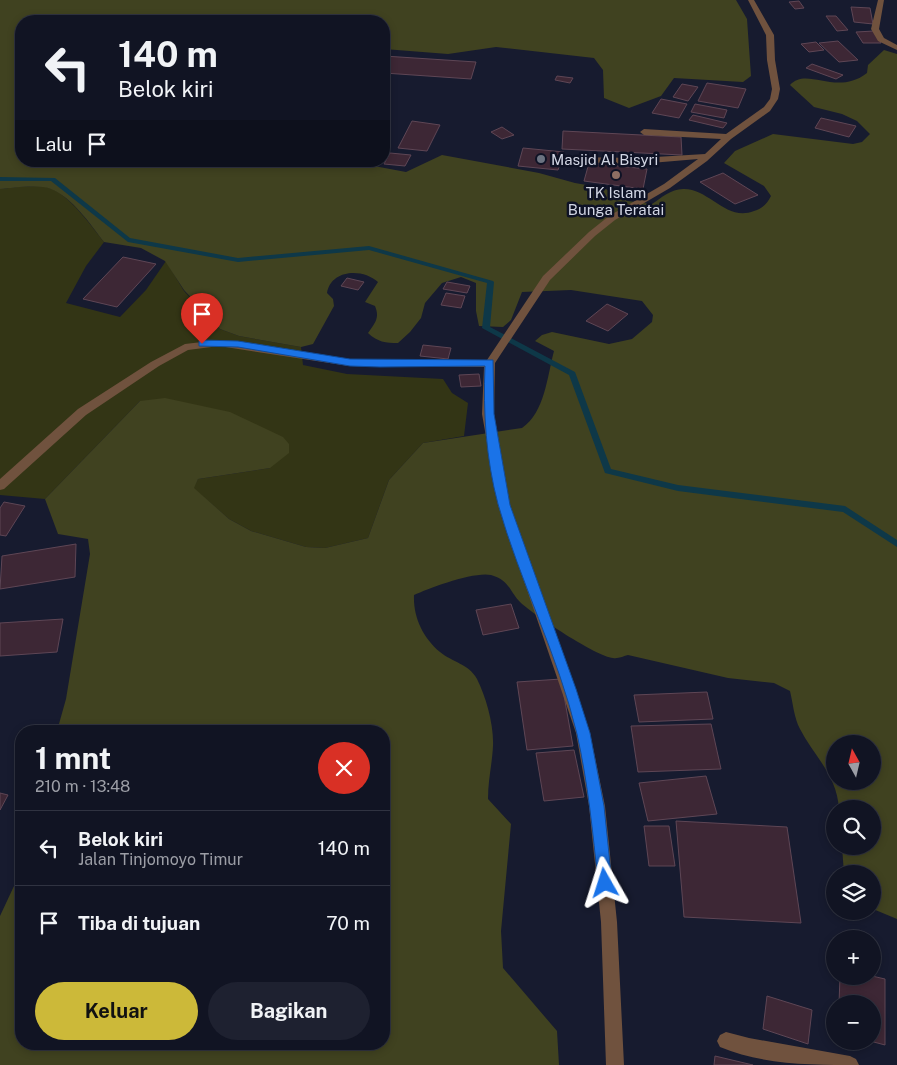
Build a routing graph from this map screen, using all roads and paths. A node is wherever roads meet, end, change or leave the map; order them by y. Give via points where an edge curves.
1 (751, 0) edge
2 (881, 0) edge
3 (897, 48) edge
4 (644, 132) dead end
5 (728, 137) junction
6 (708, 156) junction
7 (571, 159) dead end
8 (490, 363) junction
9 (0, 486) edge
10 (726, 1041) dead end
11 (615, 1065) edge
12 (850, 1065) edge

1 - 5 street via 770,35 776,89 767,109
2 - 3 street via 875,29 881,39
4 - 5 street
5 - 6 street
6 - 7 street via 638,161
6 - 8 street via 592,234 546,278
8 - 9 street via 365,364 219,342 185,347 82,412
8 - 11 street via 488,414 502,497 580,724 597,806 609,922
10 - 12 street

